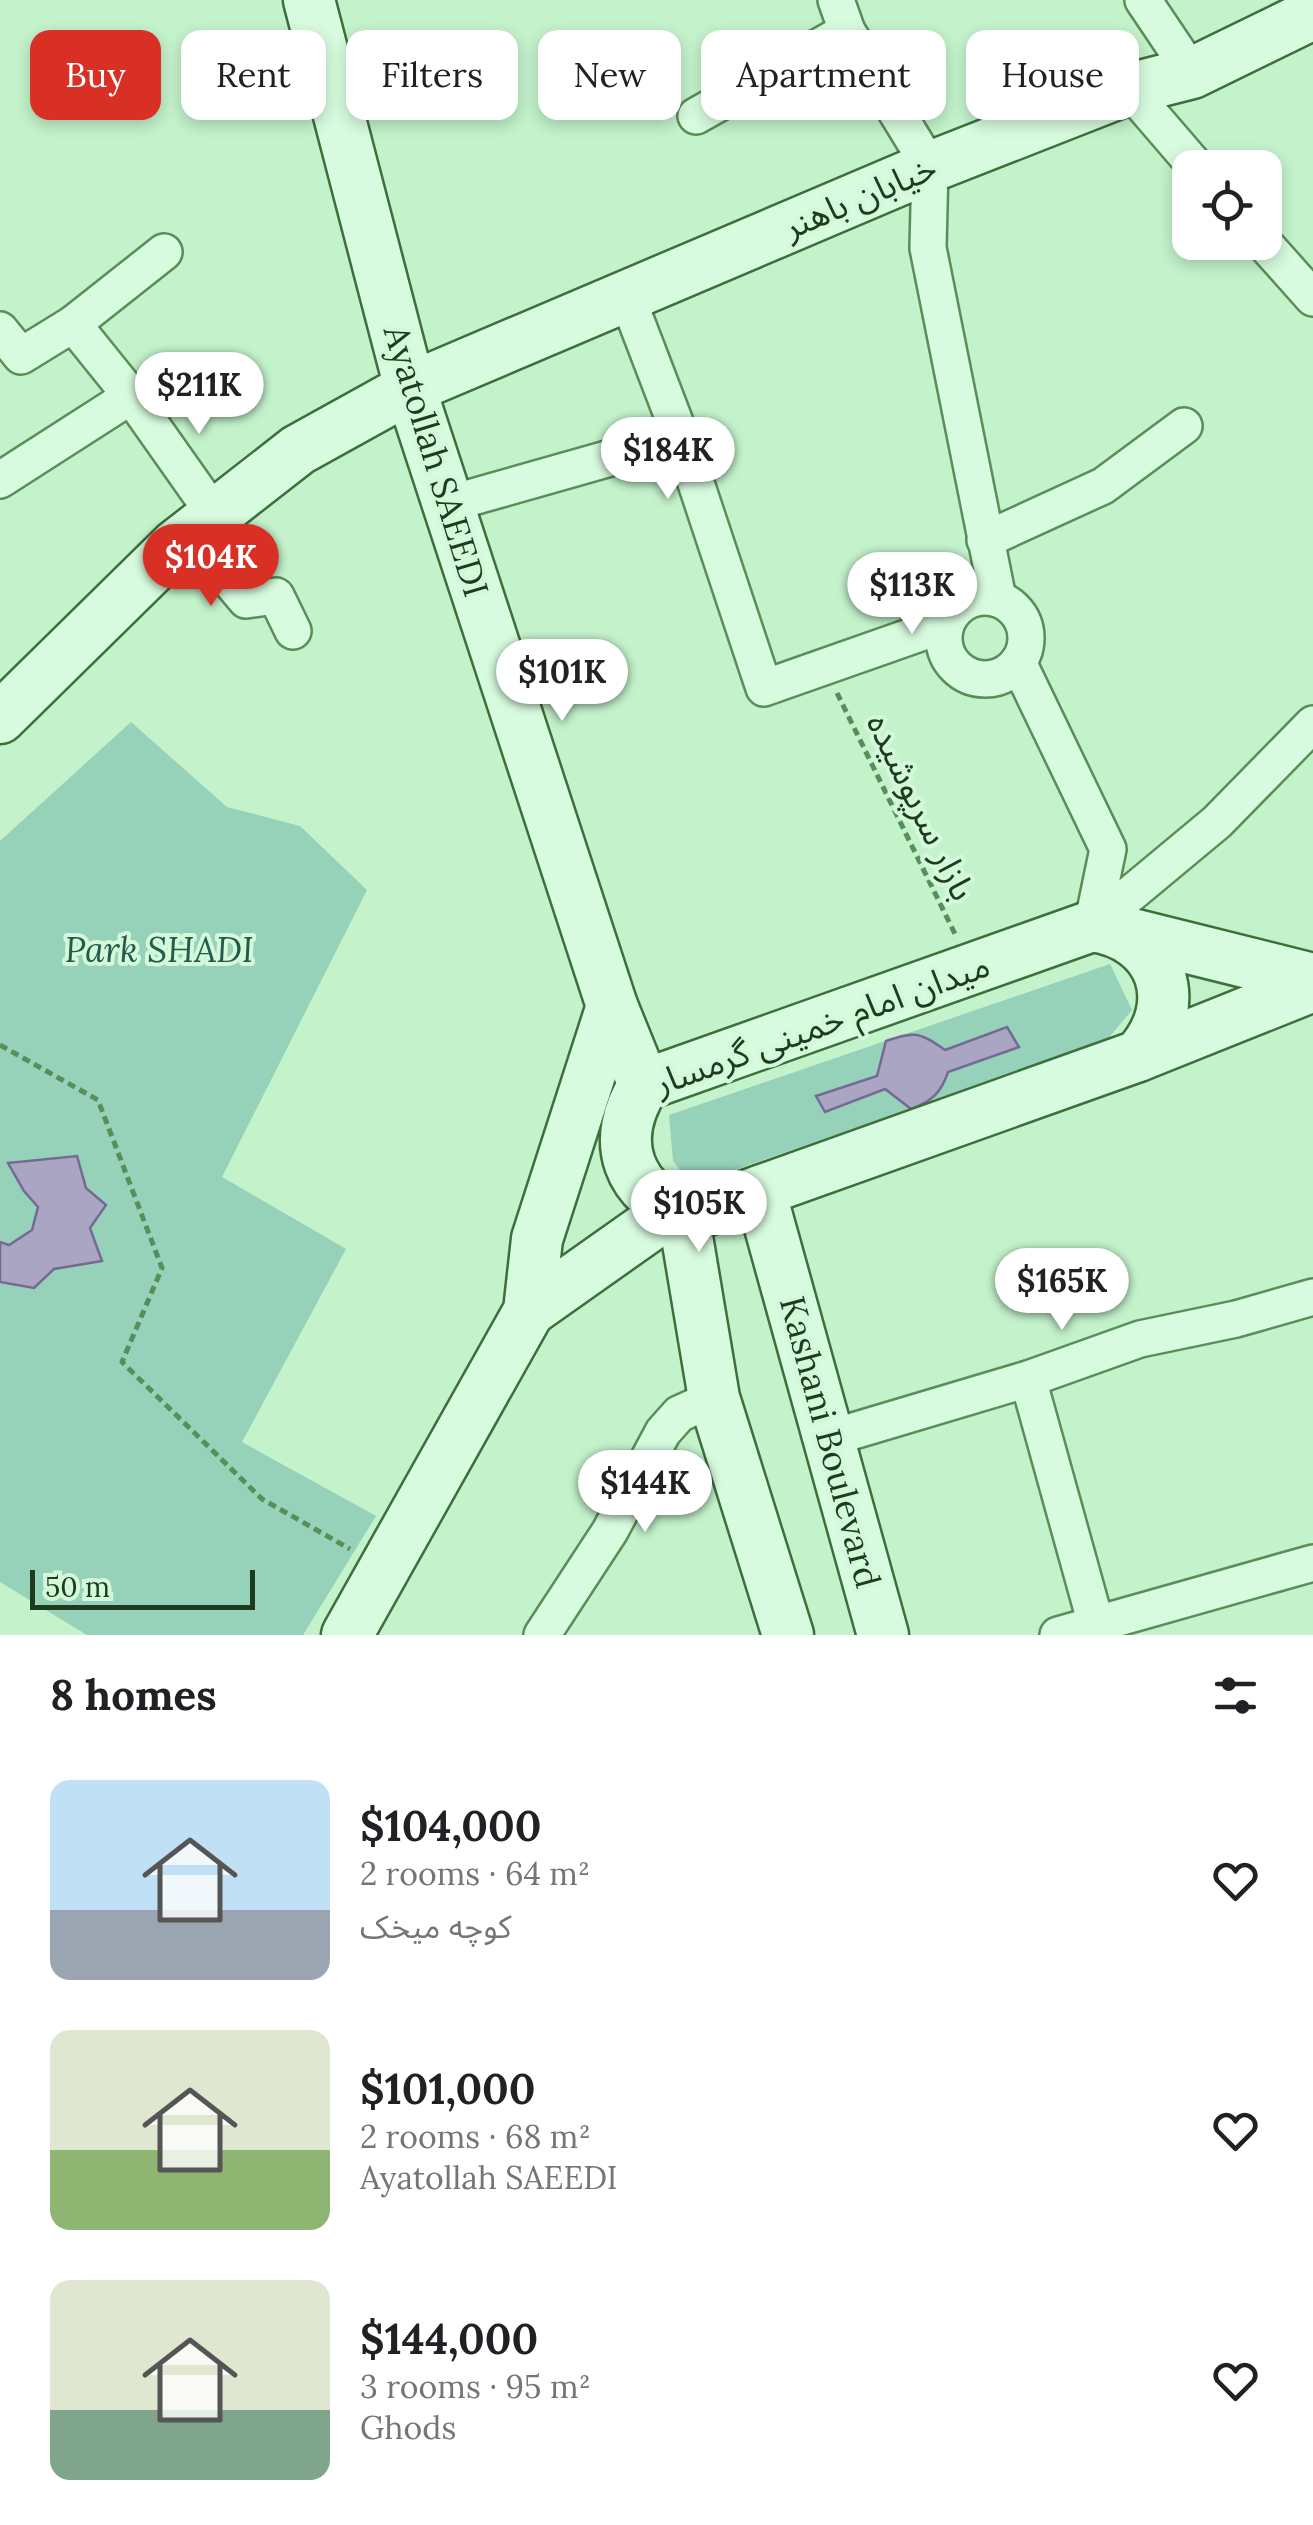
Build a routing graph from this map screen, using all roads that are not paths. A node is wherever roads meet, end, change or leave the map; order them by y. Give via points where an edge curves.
1 (309, 0) edge
2 (1143, 0) edge
3 (1313, 14) edge
4 (842, 15) edge
5 (1192, 72) junction
6 (1139, 85) edge
7 (1139, 100) edge
8 (696, 116) dead end
9 (1048, 120) edge
10 (1182, 150) edge
11 (930, 167) junction
12 (164, 252) dead end
13 (1282, 258) edge
14 (1307, 278) edge
15 (627, 297) junction
16 (72, 324) junction
17 (0, 330) edge
18 (410, 388) junction
19 (131, 396) junction
20 (1184, 426) dead end
21 (681, 438) junction
22 (0, 480) edge
23 (448, 504) junction
24 (203, 525) junction
25 (986, 540) junction
26 (998, 599) junction
27 (946, 624) junction
28 (293, 631) dead end
29 (1018, 662) junction
30 (0, 718) edge
31 (1313, 724) edge
32 (1101, 927) junction
33 (1313, 978) edge
34 (1313, 986) edge
35 (612, 1006) junction
36 (1138, 1056) junction
37 (644, 1085) junction
38 (760, 1191) junction
39 (678, 1212) junction
40 (1313, 1297) edge
41 (528, 1311) junction
42 (1028, 1379) junction
43 (714, 1398) junction
44 (830, 1438) junction
45 (1313, 1563) edge
46 (1097, 1630) edge
47 (783, 1634) edge
48 (348, 1635) edge
49 (542, 1635) edge
50 (883, 1635) edge
51 (1058, 1635) edge

1 - 18 main road, Ayatollah SAEEDI
2 - 5 street
3 - 5 main road, خیابان باهنر
4 - 8 street
4 - 11 street
5 - 6 main road, خیابان باهنر
7 - 10 street
9 - 11 main road, خیابان باهنر
11 - 15 main road, خیابان باهنر
11 - 25 street via 928,248
12 - 16 street
13 - 14 street
15 - 18 main road, خیابان باهنر
15 - 21 street
16 - 17 street via 21,356
16 - 19 street
18 - 23 main road, Ayatollah SAEEDI
18 - 24 main road, خیابان باهنر via 298,450
19 - 22 street
19 - 24 street
20 - 25 street via 1103,486
21 - 23 street
21 - 27 street via 764,688
23 - 35 main road, Ayatollah SAEEDI
24 - 28 street via 246,600 276,596
24 - 30 main road, خیابان باهنر
25 - 26 street
26 - 27 street via 962,604
26 - 29 street via 1024,626
27 - 29 street via 946,650 972,677 997,677
29 - 32 street via 1108,848
31 - 32 street
32 - 33 main road
32 - 36 main road via 1126,935 1152,959 1164,993 1159,1028
32 - 37 main road, میدان امام خمینی گرمسار
34 - 36 main road
35 - 37 main road, Ayatollah SAEEDI
35 - 41 main road via 537,1239
36 - 38 main road
37 - 39 main road, میدان امام خمینی گرمسار via 627,1118 627,1155 643,1188
38 - 39 main road via 690,1216
38 - 44 main road, Kashani Boulevard
39 - 41 main road
39 - 43 main road
40 - 42 street via 1140,1339
41 - 48 main road
42 - 44 street
42 - 46 street
43 - 47 main road
43 - 49 street via 679,1414 663,1432 610,1532
44 - 50 main road, Kashani Boulevard
45 - 46 street
46 - 51 street

